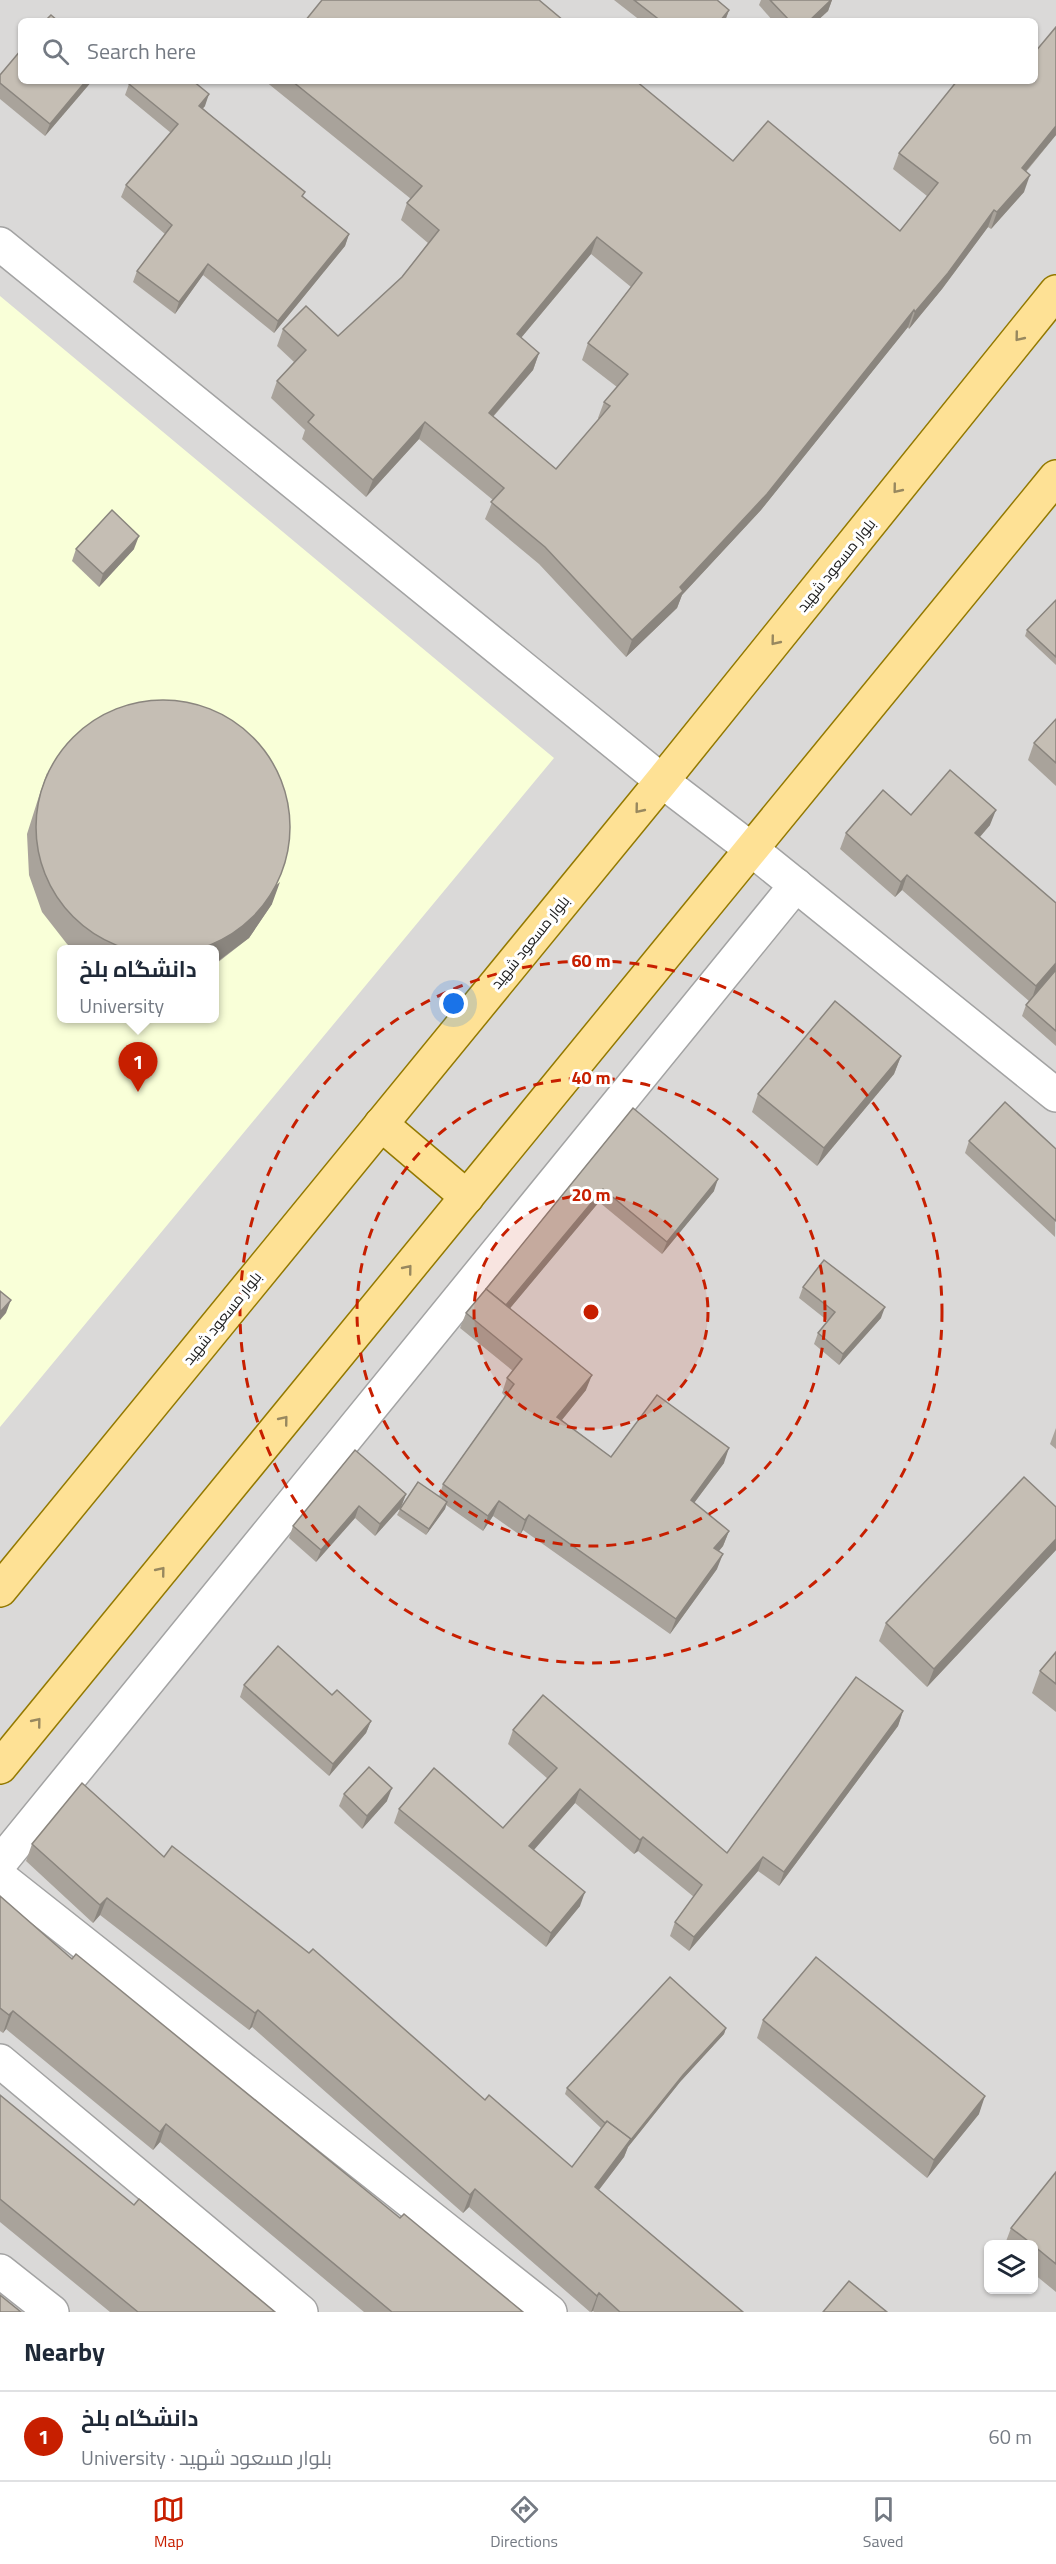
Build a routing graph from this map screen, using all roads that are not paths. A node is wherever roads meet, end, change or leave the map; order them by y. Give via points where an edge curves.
1 (0, 244) edge
2 (1056, 291) edge
3 (1056, 477) edge
4 (662, 781) junction
5 (751, 849) junction
6 (796, 885) junction
7 (1056, 1095) edge
8 (381, 1124) junction
9 (466, 1197) junction
10 (0, 1590) edge
11 (0, 1767) edge
12 (0, 1863) edge
13 (0, 1877) edge
14 (0, 2061) edge
15 (0, 2271) edge
16 (52, 2312) edge
17 (301, 2312) edge
18 (550, 2312) edge

1 - 4 street
2 -> 4 main road, بلوار مسعود شهید
3 - 5 main road
4 - 5 street
4 -> 8 main road, بلوار مسعود شهید
5 - 6 street
5 - 9 main road
6 - 7 street
6 - 12 street
8 - 9 main road
8 - 10 main road, بلوار مسعود شهید
11 -> 9 main road
13 - 18 street
14 - 17 street
15 - 16 street

